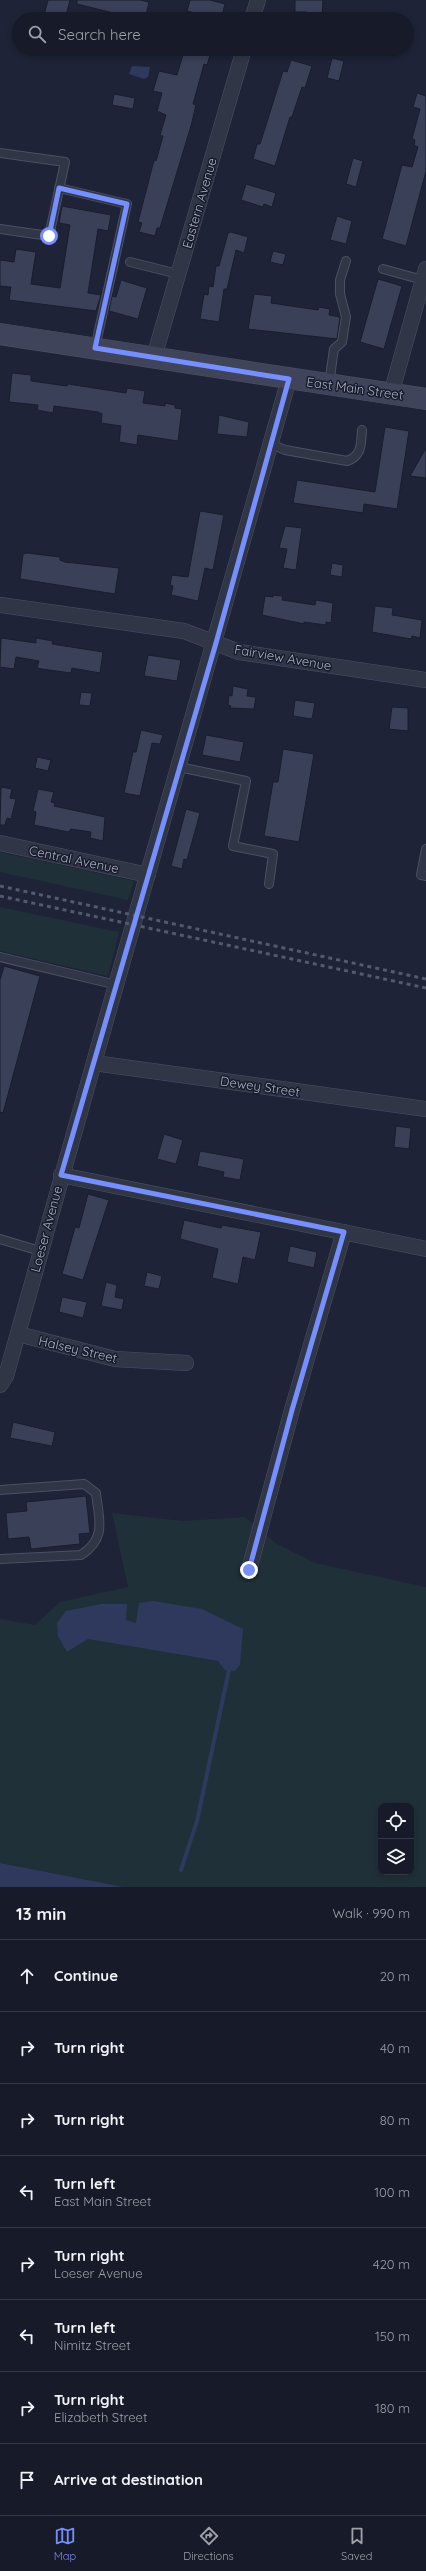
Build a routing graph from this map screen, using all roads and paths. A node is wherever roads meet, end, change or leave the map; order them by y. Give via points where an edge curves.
1 (258, 0) edge
2 (254, 12) edge
3 (242, 56) edge
4 (0, 153) edge
5 (59, 188) junction
6 (0, 229) edge
7 (346, 261) dead end
8 (130, 262) dead end
9 (383, 269) dead end
10 (178, 274) junction
11 (424, 274) edge
12 (0, 334) edge
13 (95, 348) junction
14 (154, 357) junction
15 (289, 379) junction
16 (329, 385) junction
17 (391, 394) junction
18 (426, 399) edge
19 (362, 430) dead end
20 (271, 444) junction
21 (0, 605) edge
22 (216, 643) junction
23 (426, 680) edge
24 (179, 767) junction
25 (0, 843) edge
26 (426, 849) edge
27 (148, 875) junction
28 (426, 876) edge
29 (269, 884) dead end
30 (0, 957) edge
31 (117, 985) junction
32 (94, 1063) junction
33 (426, 1108) edge
34 (61, 1175) junction
35 (344, 1232) junction
36 (0, 1239) edge
37 (426, 1249) edge
38 (40, 1251) junction
39 (18, 1334) junction
40 (186, 1363) dead end
41 (0, 1385) edge
42 (0, 1490) edge
43 (0, 1559) edge
44 (249, 1570) dead end

1 - 2 street
3 - 10 street, Eastern Avenue
4 - 5 lane via 65,162
5 - 6 lane via 49,236
5 - 13 lane via 127,204
7 - 16 lane via 340,287 346,317 342,342 334,350
8 - 10 lane
9 - 11 lane
10 - 14 street, Eastern Avenue
11 - 17 street
12 - 13 street, East Main Street
13 - 14 street, East Main Street
14 - 15 street, East Main Street
15 - 16 street, East Main Street
15 - 20 street, Loeser Avenue
16 - 17 street, East Main Street
17 - 18 street, East Main Street
19 - 20 lane via 360,452 354,459 347,461 285,450
20 - 22 street, Loeser Avenue
21 - 22 street, Fairview Avenue via 184,631
22 - 23 street, Fairview Avenue via 239,652
22 - 24 street, Loeser Avenue
24 - 27 street, Loeser Avenue
24 - 29 lane via 246,781 233,846 273,854
25 - 27 street, Central Avenue
26 - 28 lane via 421,875
27 - 31 street, Loeser Avenue
30 - 31 lane
31 - 32 street, Loeser Avenue
32 - 33 street, Dewey Street
32 - 34 street, Loeser Avenue
34 - 35 street
34 - 38 street, Loeser Avenue
35 - 37 street
35 - 44 street
36 - 38 lane
38 - 39 street, Loeser Avenue
39 - 40 street, Halsey Street via 115,1359
39 - 41 street, Loeser Avenue via 6,1376
42 - 43 lane via 84,1484 96,1494 100,1530 92,1548 82,1555

